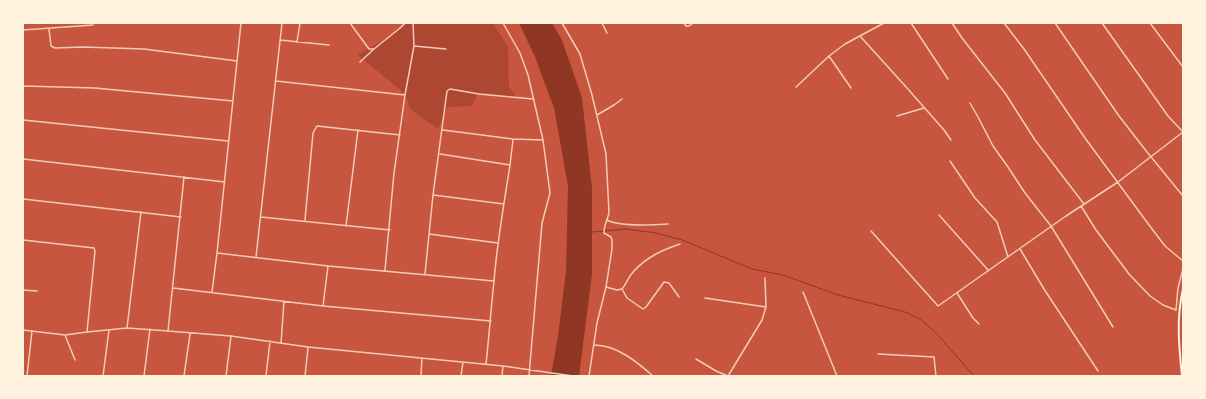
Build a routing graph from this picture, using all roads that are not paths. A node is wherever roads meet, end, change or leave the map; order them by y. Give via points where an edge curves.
1 (241, 23) edge
2 (282, 23) edge
3 (300, 23) edge
4 (350, 23) edge
5 (405, 23) edge
6 (413, 23) edge
7 (503, 23) edge
8 (562, 23) edge
9 (602, 23) edge
10 (684, 23) edge
11 (693, 23) edge
12 (884, 23) edge
13 (911, 23) edge
14 (952, 23) edge
15 (1004, 23) edge
16 (1055, 23) edge
17 (1102, 23) edge
18 (1150, 23) edge
19 (93, 25) dead end
20 (49, 29) junction
21 (23, 30) edge
22 (607, 33) dead end
23 (860, 36) junction
24 (280, 40) junction
25 (296, 42) junction
26 (329, 45) dead end
27 (414, 46) junction
28 (374, 49) junction
29 (446, 49) dead end
30 (829, 56) junction
31 (237, 60) junction
32 (360, 62) dead end
33 (1183, 67) edge
34 (948, 79) dead end
35 (276, 81) junction
36 (23, 86) edge
37 (796, 88) dead end
38 (851, 88) dead end
39 (404, 95) junction
40 (534, 99) junction
41 (622, 99) dead end
42 (233, 101) junction
43 (970, 103) dead end
44 (924, 108) junction
45 (597, 115) junction
46 (897, 116) dead end
47 (23, 120) edge
48 (358, 130) junction
49 (442, 130) junction
50 (1183, 132) edge
51 (400, 135) junction
52 (513, 139) junction
53 (543, 140) junction
54 (951, 140) dead end
55 (228, 141) junction
56 (439, 154) junction
57 (1150, 157) junction
58 (23, 159) edge
59 (950, 161) dead end
60 (510, 165) junction
61 (184, 177) junction
62 (224, 182) junction
63 (1118, 182) junction
64 (433, 194) junction
65 (1183, 196) edge
66 (23, 199) edge
67 (504, 204) junction
68 (1084, 204) junction
69 (1081, 206) junction
70 (141, 212) junction
71 (939, 215) dead end
72 (181, 217) junction
73 (261, 217) junction
74 (305, 220) junction
75 (607, 220) junction
76 (668, 224) dead end
77 (346, 226) junction
78 (1051, 226) junction
79 (390, 230) junction
80 (871, 231) dead end
81 (429, 234) junction
82 (23, 240) edge
83 (498, 243) junction
84 (680, 244) dead end
85 (1020, 249) junction
86 (218, 253) junction
87 (1008, 257) junction
88 (256, 258) junction
89 (1183, 261) edge
90 (328, 266) junction
91 (1183, 269) edge
92 (385, 270) junction
93 (988, 270) junction
94 (425, 274) junction
95 (766, 278) dead end
96 (494, 281) junction
97 (606, 287) junction
98 (173, 288) junction
99 (622, 289) junction
100 (1183, 289) edge
101 (23, 290) edge
102 (37, 291) dead end
103 (212, 292) junction
104 (803, 292) dead end
105 (957, 293) junction
106 (680, 297) dead end
107 (705, 298) dead end
108 (284, 301) junction
109 (323, 306) junction
110 (766, 307) junction
111 (491, 321) junction
112 (979, 324) dead end
113 (1113, 327) dead end
114 (127, 328) junction
115 (150, 329) junction
116 (23, 330) edge
117 (109, 330) junction
118 (32, 331) junction
119 (168, 331) junction
120 (87, 332) junction
121 (190, 334) junction
122 (66, 335) junction
123 (231, 336) junction
124 (270, 341) junction
125 (280, 343) junction
126 (594, 345) junction
127 (308, 347) junction
128 (878, 354) dead end
129 (422, 358) junction
130 (696, 359) dead end
131 (75, 360) dead end
132 (463, 362) junction
133 (486, 364) junction
134 (503, 366) junction
135 (529, 370) junction
136 (1098, 371) dead end
137 (28, 376) edge
138 (103, 376) edge
139 (144, 376) edge
140 (184, 376) edge
141 (226, 376) edge
142 (266, 376) edge
143 (305, 376) edge
144 (420, 376) edge
145 (461, 376) edge
146 (502, 376) edge
147 (529, 376) edge
148 (573, 376) edge
149 (589, 376) edge
150 (653, 376) edge
151 (728, 376) edge
152 (837, 376) edge
153 (936, 376) edge
154 (1182, 376) edge

1 - 31 street
2 - 24 street
3 - 25 street
4 - 28 street via 369,49
5 - 28 street
6 - 27 street
7 - 40 street via 520,53
8 - 45 street via 582,59
9 - 22 street
10 - 11 street via 686,26
12 - 23 street
13 - 34 street
14 - 68 street
15 - 63 street
16 - 57 street
17 - 50 street via 1168,116
18 - 33 street
19 - 20 street
20 - 21 street
20 - 31 street via 51,46 55,48 144,49
23 - 30 street
23 - 44 street
24 - 25 street
24 - 35 street
25 - 26 street
27 - 29 street
27 - 39 street
28 - 32 street
30 - 37 street
30 - 38 street
31 - 42 street
35 - 39 street
35 - 73 street
36 - 42 street via 95,88
39 - 51 street
40 - 49 street via 450,89 446,93
40 - 53 street
41 - 45 street
42 - 55 street
43 - 78 street via 993,146
44 - 46 street
44 - 54 street
45 - 75 street via 606,154 609,213
47 - 55 street
48 - 51 street
48 - 74 street via 317,126 314,129
48 - 77 street
49 - 52 street
49 - 56 street
50 - 57 street
51 - 79 street
52 - 53 street
52 - 60 street
53 - 135 street via 550,193 542,223
55 - 62 street
56 - 60 street
56 - 64 street
57 - 63 street
57 - 65 street
58 - 61 street
59 - 87 street via 975,198 997,222
60 - 67 street
61 - 62 street
61 - 72 street
62 - 86 street
63 - 68 street
63 - 89 street via 1165,246
64 - 67 street
64 - 81 street
66 - 70 street
67 - 83 street
68 - 69 street
69 - 78 street
69 - 91 street via 1129,274 1163,306 1176,310
70 - 72 street
70 - 114 street
71 - 93 street
72 - 98 street
73 - 74 street
73 - 88 street
74 - 77 street
75 - 76 street via 622,225
75 - 97 street via 604,233 611,236 612,240
77 - 79 street
78 - 85 street
78 - 113 street
79 - 92 street
80 - 105 street via 937,305
81 - 83 street
81 - 94 street
82 - 120 street via 94,248
83 - 96 street
84 - 99 street via 651,256 633,271
85 - 87 street
85 - 136 street
86 - 88 street
86 - 103 street
87 - 93 street
88 - 90 street
90 - 92 street
90 - 109 street
92 - 94 street
93 - 105 street
94 - 96 street
95 - 110 street
96 - 111 street
97 - 99 street
97 - 126 street
98 - 103 street
98 - 119 street
99 - 106 street via 627,298 643,309 666,281
100 - 154 main road via 1178,340
101 - 102 street
103 - 108 street
104 - 152 street
105 - 112 street
107 - 110 street
108 - 109 street
108 - 125 street
109 - 111 street
110 - 151 street via 762,320
111 - 133 street
114 - 115 street
114 - 117 street
115 - 119 street
115 - 139 street
116 - 118 street
117 - 120 street
117 - 138 street
118 - 122 street
118 - 137 street
119 - 121 street
120 - 122 street
121 - 123 street
121 - 140 street
122 - 131 street
123 - 124 street
123 - 141 street
124 - 125 street
124 - 142 street
125 - 127 street
126 - 149 street
126 - 150 street via 618,351
127 - 129 street
127 - 143 street
128 - 153 street via 934,357
129 - 132 street
129 - 144 street
130 - 151 street
132 - 133 street
132 - 145 street
133 - 134 street
134 - 135 street
134 - 146 street
135 - 147 street
135 - 148 street

